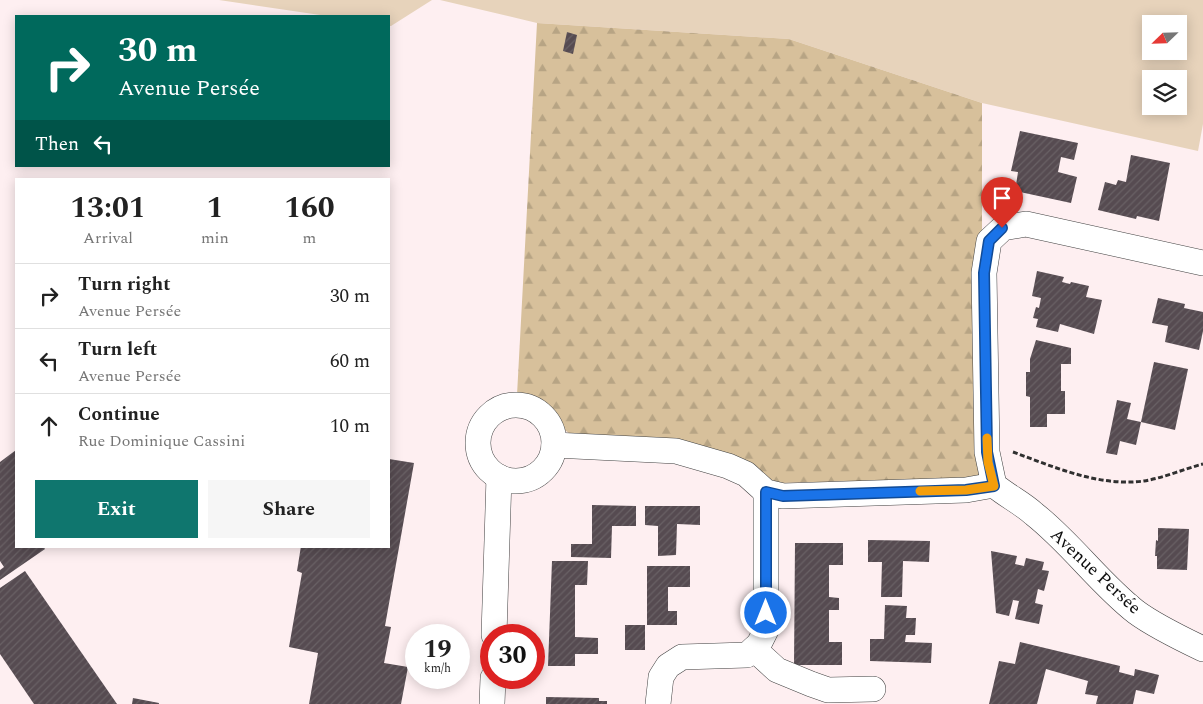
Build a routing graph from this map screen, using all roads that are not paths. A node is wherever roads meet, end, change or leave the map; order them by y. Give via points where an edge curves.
1 (1203, 263) edge
2 (554, 444) junction
3 (499, 478) junction
4 (994, 486) junction
5 (766, 492) junction
6 (494, 624) edge
7 (754, 649) junction
8 (1203, 649) edge
9 (493, 689) edge
10 (873, 689) dead end
11 (492, 704) edge
12 (658, 704) edge

1 - 4 street via 1026,224 1002,228 989,241 984,273 987,443
2 - 3 street via 549,463 536,476 518,482
2 - 3 street via 550,426 537,412 520,406 501,409 486,420 479,438 480,456
2 - 5 street via 676,451 746,474
3 - 6 street
4 - 5 street via 966,490 783,496
4 - 8 street, Avenue Persée via 1034,513 1137,613
5 - 7 street via 766,630
7 - 10 street via 777,670 828,690
7 - 12 street via 747,655 682,657 668,666 661,677
9 - 11 street

